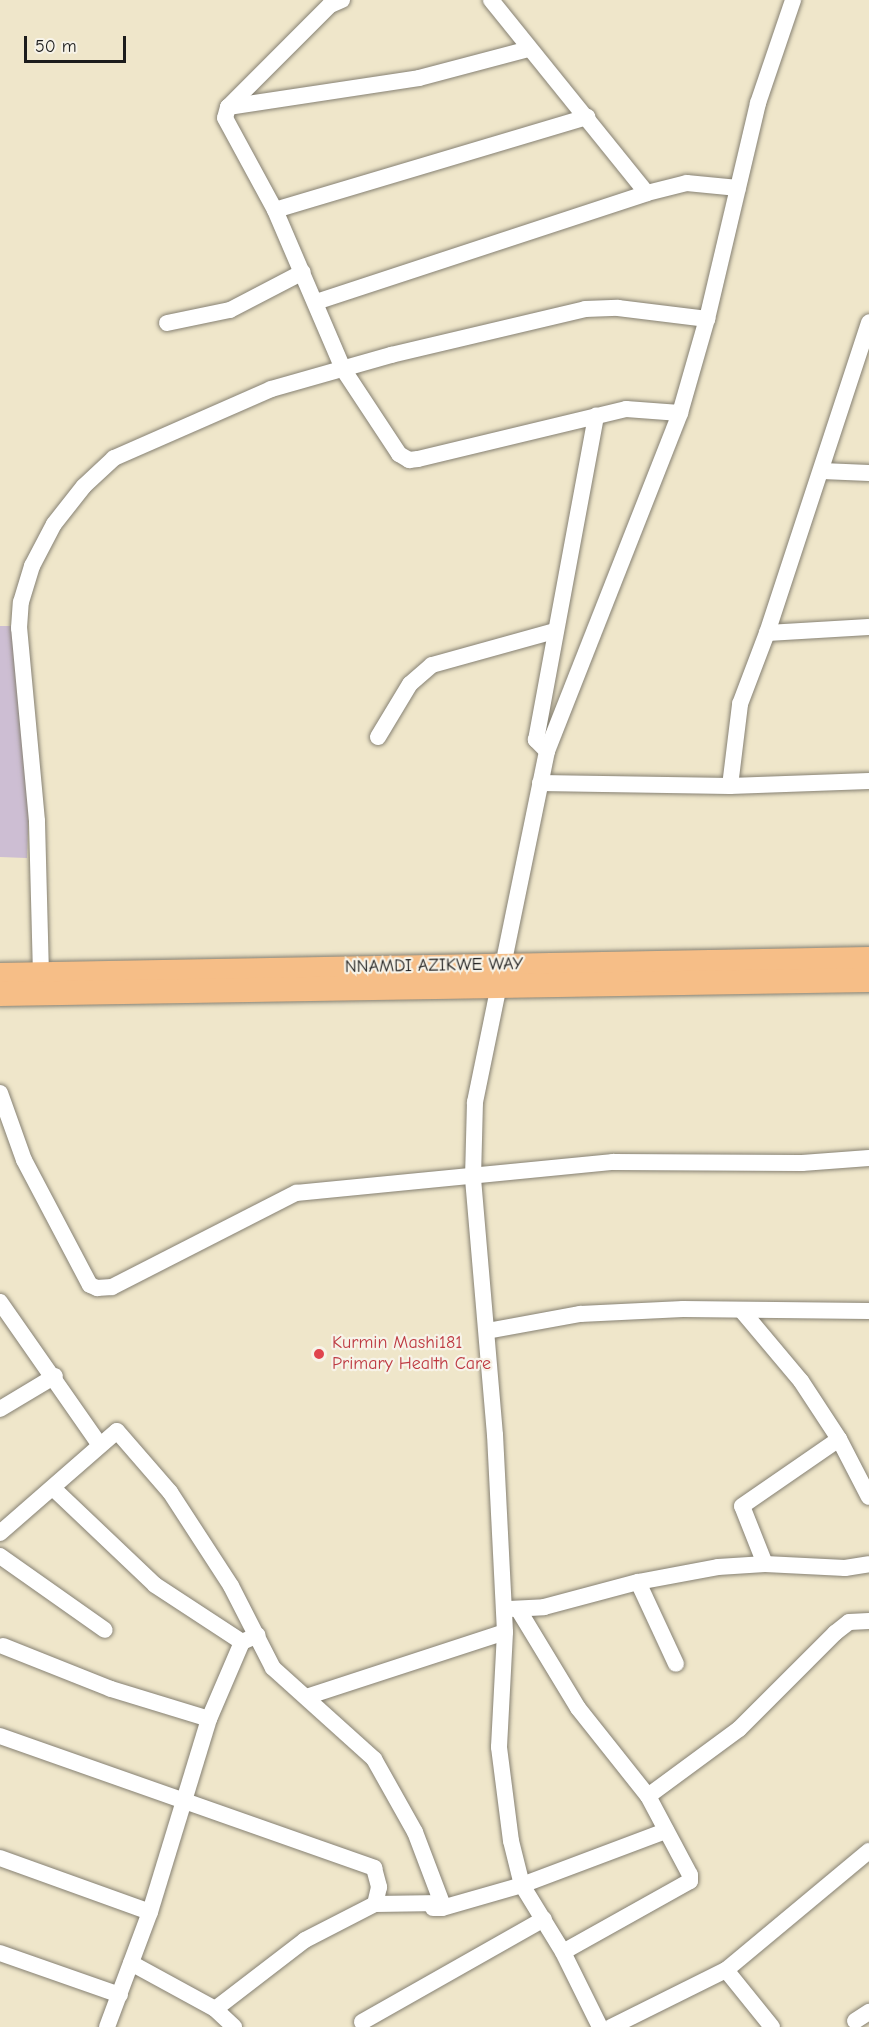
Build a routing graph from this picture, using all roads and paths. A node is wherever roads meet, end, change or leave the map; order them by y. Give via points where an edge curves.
1 (342, 0) edge
2 (491, 0) edge
3 (793, 0) edge
4 (529, 49) junction
5 (228, 107) junction
6 (587, 117) junction
7 (738, 188) junction
8 (647, 193) junction
9 (275, 210) junction
10 (303, 272) junction
11 (316, 302) junction
12 (707, 320) junction
13 (167, 323) dead end
14 (869, 323) edge
15 (343, 369) junction
16 (680, 413) junction
17 (596, 415) junction
18 (822, 471) junction
19 (869, 473) edge
20 (869, 627) edge
21 (555, 631) junction
22 (767, 633) junction
23 (378, 737) dead end
24 (547, 751) junction
25 (869, 782) edge
26 (540, 783) junction
27 (730, 786) junction
28 (869, 959) edge
29 (0, 975) edge
30 (41, 975) junction
31 (498, 976) junction
32 (869, 980) edge
33 (0, 994) edge
34 (0, 1093) edge
35 (869, 1158) edge
36 (473, 1178) junction
37 (0, 1302) edge
38 (869, 1311) edge
39 (743, 1312) junction
40 (7, 1320) edge
41 (487, 1331) junction
42 (55, 1376) junction
43 (0, 1409) edge
44 (839, 1439) junction
45 (99, 1444) junction
46 (54, 1489) junction
47 (869, 1497) edge
48 (0, 1533) edge
49 (0, 1556) edge
50 (765, 1564) junction
51 (869, 1564) edge
52 (638, 1582) junction
53 (511, 1609) junction
54 (869, 1622) edge
55 (105, 1630) dead end
56 (505, 1632) junction
57 (258, 1635) junction
58 (242, 1642) junction
59 (3, 1646) dead end
60 (676, 1664) dead end
61 (306, 1697) junction
62 (209, 1719) junction
63 (0, 1736) edge
64 (648, 1796) junction
65 (185, 1801) junction
66 (666, 1831) junction
67 (869, 1851) edge
68 (0, 1858) edge
69 (522, 1885) junction
70 (375, 1904) junction
71 (150, 1912) junction
72 (544, 1919) junction
73 (563, 1952) junction
74 (0, 1953) edge
75 (131, 1963) junction
76 (726, 1970) junction
77 (120, 1995) junction
78 (215, 2009) junction
79 (362, 2022) dead end
80 (107, 2027) edge
81 (234, 2027) edge
82 (600, 2027) edge
83 (611, 2027) edge
84 (772, 2027) edge

1 - 5 street via 330,5
2 - 4 street
3 - 7 street via 758,103
4 - 5 street via 419,78
4 - 6 street
5 - 9 street via 225,118
6 - 8 street
6 - 9 street
7 - 8 street via 687,183
7 - 12 street
8 - 11 street
9 - 10 street
10 - 11 street
10 - 13 street via 230,310
11 - 15 street
12 - 15 street via 618,308 585,309
12 - 16 street
14 - 18 street
15 - 17 street via 399,454 409,460
15 - 30 street via 271,389 114,458 84,486 54,524 32,566 21,602 19,628 37,821
16 - 17 street via 635,409
16 - 24 street
17 - 21 street
18 - 19 street
18 - 22 street
20 - 22 street
21 - 23 street via 432,665 410,684
21 - 24 street via 536,740
22 - 27 street via 740,704
24 - 26 street
25 - 27 street
26 - 27 street
26 - 31 street
28 - 31 highway, NNAMDI AZIKWE WAY
29 - 30 highway, NNAMDI AZIKWE WAY
30 - 31 highway, NNAMDI AZIKWE WAY
31 - 32 highway, NNAMDI AZIKWE WAY
31 - 33 highway, NNAMDI AZIKWE WAY
31 - 36 street via 475,1102
34 - 36 street via 24,1160 90,1285 97,1288 112,1287 296,1193
35 - 36 street via 802,1163 613,1162
36 - 41 street
37 - 40 street
38 - 39 street
39 - 41 street via 683,1309 580,1314
39 - 44 street via 801,1381
40 - 42 street
41 - 53 street
42 - 43 street
42 - 45 street
44 - 47 street
44 - 50 street via 742,1506
45 - 46 street
45 - 57 street via 117,1431 170,1492
46 - 48 street
46 - 58 street via 155,1585
49 - 55 street
50 - 51 street via 845,1568
50 - 52 street
52 - 53 street via 544,1607
52 - 60 street
53 - 56 street
53 - 64 street via 578,1708
54 - 64 street via 849,1622 842,1627 739,1729
56 - 61 street
56 - 69 street via 499,1747 511,1841
57 - 58 street
57 - 61 street via 273,1668
58 - 62 street
59 - 62 street via 111,1689
61 - 70 street via 374,1759 415,1832 442,1903
62 - 65 street
63 - 65 street
64 - 66 street
65 - 70 street via 374,1868 379,1887
65 - 71 street
66 - 69 street
66 - 73 street via 690,1881
67 - 76 street
68 - 71 street
69 - 70 street via 442,1908
69 - 72 street
70 - 78 street via 305,1940
71 - 75 street
72 - 73 street
72 - 79 street
73 - 82 street
74 - 77 street
75 - 77 street
75 - 78 street
76 - 83 street
76 - 84 street
77 - 80 street
78 - 81 street

